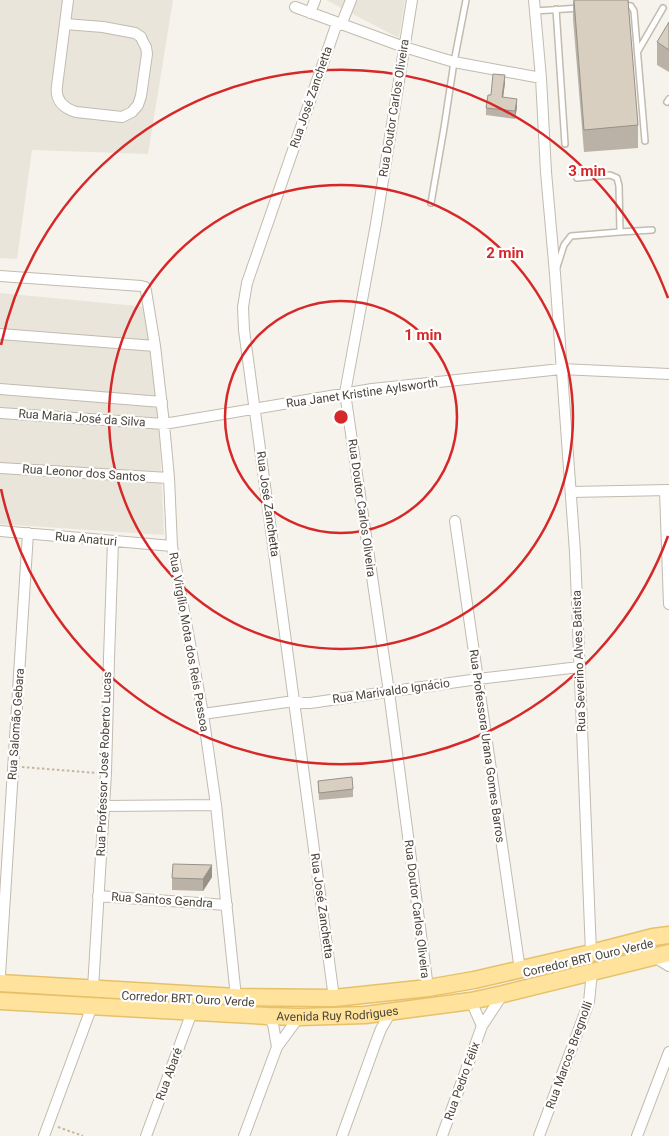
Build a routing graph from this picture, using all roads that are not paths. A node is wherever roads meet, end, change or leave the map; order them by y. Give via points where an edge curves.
1 (68, 0) edge
2 (315, 0) edge
3 (351, 0) edge
4 (412, 0) edge
5 (466, 0) edge
6 (534, 0) edge
7 (615, 5) edge
8 (586, 7) edge
9 (295, 8) dead end
10 (663, 8) dead end
11 (556, 9) junction
12 (535, 11) junction
13 (310, 13) junction
14 (65, 24) junction
15 (339, 24) junction
16 (404, 48) junction
17 (638, 52) junction
18 (454, 62) junction
19 (540, 78) junction
20 (645, 141) dead end
21 (565, 144) dead end
22 (577, 178) dead end
23 (431, 203) dead end
24 (652, 230) dead end
25 (620, 232) junction
26 (555, 274) junction
27 (0, 276) edge
28 (0, 334) edge
29 (155, 346) junction
30 (562, 369) junction
31 (669, 374) edge
32 (0, 389) edge
33 (345, 393) junction
34 (162, 402) junction
35 (255, 409) junction
36 (0, 413) edge
37 (164, 424) junction
38 (0, 468) edge
39 (169, 478) junction
40 (667, 490) edge
41 (570, 492) junction
42 (455, 522) dead end
43 (0, 531) edge
44 (28, 533) junction
45 (113, 541) junction
46 (172, 546) junction
47 (669, 604) edge
48 (579, 667) junction
49 (478, 678) junction
50 (389, 692) junction
51 (294, 701) junction
52 (203, 714) junction
53 (216, 805) junction
54 (105, 806) junction
55 (98, 896) junction
56 (227, 905) junction
57 (669, 940) edge
58 (669, 947) edge
59 (664, 948) edge
60 (591, 961) junction
61 (669, 966) edge
62 (520, 970) junction
63 (0, 975) edge
64 (0, 983) edge
65 (0, 988) edge
66 (93, 988) junction
67 (431, 994) junction
68 (503, 994) junction
69 (0, 996) edge
70 (342, 1000) junction
71 (0, 1001) edge
72 (471, 1001) junction
73 (238, 1005) junction
74 (92, 1006) junction
75 (366, 1011) junction
76 (192, 1012) junction
77 (391, 1012) junction
78 (297, 1013) junction
79 (268, 1016) junction
80 (482, 1026) junction
81 (376, 1042) junction
82 (278, 1047) junction
83 (669, 1052) edge
84 (44, 1136) edge
85 (146, 1136) edge
86 (244, 1136) edge
87 (342, 1136) edge
88 (442, 1136) edge
89 (539, 1136) edge
90 (637, 1136) edge

1 - 14 street
2 - 13 street
3 - 15 street, Rua José Zanchetta
4 - 16 street, Rua Doutor Carlos Oliveira
5 - 18 lane
6 - 12 street, Rua Severino Alves Batista
7 - 17 lane via 631,6 634,11
8 - 11 lane
9 - 13 street
10 - 17 lane
11 - 12 lane
11 - 21 lane
12 - 19 street, Rua Severino Alves Batista
13 - 15 street
14 - 14 street via 56,92 62,105 76,112 122,117 132,112 141,96 147,54 141,37 103,27
15 - 16 street
15 - 35 street, Rua José Zanchetta via 247,283 244,330
16 - 18 street
16 - 33 street, Rua Doutor Carlos Oliveira
17 - 20 lane
18 - 19 street
18 - 23 lane
19 - 26 street, Rua Severino Alves Batista
22 - 25 lane via 610,175 617,178
24 - 25 lane
25 - 26 lane via 571,236 564,245
26 - 30 street, Rua Severino Alves Batista
27 - 29 street, Rua Virgílio Mota dos Reis Pessoa via 144,287
28 - 29 street
29 - 34 street, Rua Virgílio Mota dos Reis Pessoa
30 - 31 street, Rua Janet Kristine Aylsworth
30 - 33 street, Rua Janet Kristine Aylsworth
30 - 41 street, Rua Severino Alves Batista
32 - 34 street
33 - 35 street, Rua Janet Kristine Aylsworth
33 - 50 street, Rua Doutor Carlos Oliveira
34 - 37 street, Rua Virgílio Mota dos Reis Pessoa
35 - 37 street, Rua Janet Kristine Aylsworth
35 - 51 street, Rua José Zanchetta
36 - 37 street, Rua Maria José da Silva
37 - 39 street, Rua Virgílio Mota dos Reis Pessoa
38 - 39 street, Rua Leonor dos Santos
39 - 46 street, Rua Virgílio Mota dos Reis Pessoa
40 - 41 street
40 - 47 street
41 - 48 street, Rua Severino Alves Batista
42 - 49 street, Rua Professora Urana Gomes Barros
43 - 44 street, Rua Anaturi
44 - 45 street, Rua Anaturi
44 - 63 street, Rua Salomão Gebara
45 - 46 street, Rua Anaturi
45 - 54 street, Rua Professor José Roberto Lucas
46 - 52 street, Rua Virgílio Mota dos Reis Pessoa
48 - 49 street, Rua Marivaldo Ignácio
48 - 60 street, Rua Severino Alves Batista
49 - 50 street, Rua Marivaldo Ignácio
49 - 62 street, Rua Professora Urana Gomes Barros
50 - 51 street, Rua Marivaldo Ignácio via 310,703
50 - 67 street, Rua Doutor Carlos Oliveira
51 - 52 street, Rua Marivaldo Ignácio
51 - 70 street, Rua José Zanchetta
52 - 53 street, Rua Virgílio Mota dos Reis Pessoa
53 - 54 street
53 - 56 street, Rua Virgílio Mota dos Reis Pessoa
54 - 55 street, Rua Professor José Roberto Lucas
55 - 56 street, Rua Santos Gendra
55 - 66 street, Rua Professor José Roberto Lucas
56 - 73 street, Rua Virgílio Mota dos Reis Pessoa
57 - 60 lane, Corredor BRT Ouro Verde
58 - 59 lane, Corredor BRT Ouro Verde
59 - 60 main road, Avenida Ruy Rodrigues
59 - 60 main road, Avenida Ruy Rodrigues via 653,937
59 - 61 street
60 - 62 main road, Avenida Ruy Rodrigues
60 - 67 lane, Corredor BRT Ouro Verde
60 - 68 main road, Avenida Ruy Rodrigues
60 - 89 street, Rua Marcos Bregnolli via 589,1002
62 - 67 main road, Avenida Ruy Rodrigues
64 - 66 main road, Avenida Ruy Rodrigues
65 - 73 lane, Corredor BRT Ouro Verde
66 - 73 main road, Avenida Ruy Rodrigues
67 - 70 main road, Avenida Ruy Rodrigues
67 - 75 lane, Corredor BRT Ouro Verde
68 - 72 main road, Avenida Ruy Rodrigues
68 - 80 street, Rua Pedro Félix
69 - 73 lane, Corredor BRT Ouro Verde
70 - 73 main road, Avenida Ruy Rodrigues
71 - 74 main road, Avenida Ruy Rodrigues
72 - 77 main road, Avenida Ruy Rodrigues
72 - 80 street, Rua Pedro Félix
73 - 76 main road, Avenida Ruy Rodrigues
73 - 78 lane, Corredor BRT Ouro Verde
73 - 79 main road, Avenida Ruy Rodrigues
74 - 76 main road, Avenida Ruy Rodrigues
74 - 84 street
75 - 77 main road, Avenida Ruy Rodrigues
75 - 78 main road, Avenida Ruy Rodrigues
75 - 81 street
76 - 85 street, Rua Abaré
77 - 81 street
78 - 79 main road, Avenida Ruy Rodrigues
78 - 82 street
79 - 82 street
80 - 88 street, Rua Pedro Félix
81 - 87 street
82 - 86 street
83 - 90 street

